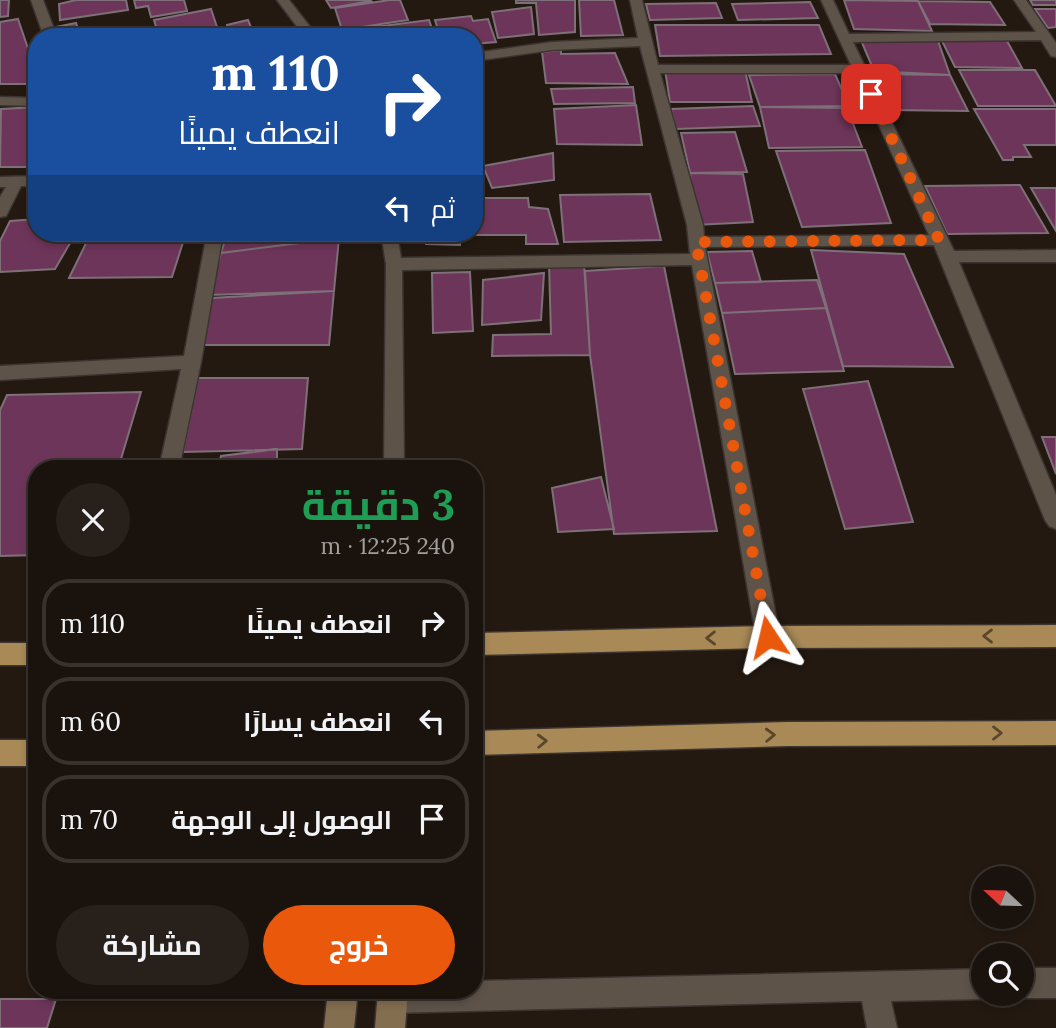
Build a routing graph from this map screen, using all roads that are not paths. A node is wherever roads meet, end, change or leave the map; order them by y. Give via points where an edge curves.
1 (37, 0) edge
2 (283, 0) edge
3 (636, 0) edge
4 (827, 0) edge
5 (1020, 0) edge
6 (48, 28) edge
7 (305, 28) edge
8 (1044, 36) junction
9 (845, 38) junction
10 (645, 42) junction
11 (1056, 53) edge
12 (483, 56) edge
13 (652, 69) junction
14 (859, 69) junction
15 (0, 102) edge
16 (28, 102) edge
17 (28, 181) edge
18 (8, 182) edge
19 (0, 212) edge
20 (939, 240) junction
21 (213, 242) edge
22 (390, 242) edge
23 (698, 250) junction
24 (1056, 256) edge
25 (948, 257) junction
26 (394, 264) junction
27 (192, 362) junction
28 (0, 373) edge
29 (171, 460) edge
30 (394, 460) edge
31 (1056, 520) edge
32 (1056, 636) edge
33 (768, 637) junction
34 (483, 644) edge
35 (0, 654) edge
36 (28, 654) edge
37 (1056, 733) edge
38 (483, 744) edge
39 (0, 753) edge
40 (28, 753) edge
41 (1034, 983) edge
42 (1056, 983) edge
43 (971, 984) edge
44 (873, 986) junction
45 (483, 992) edge
46 (342, 999) edge
47 (393, 999) edge
48 (339, 1028) edge
49 (390, 1028) edge
50 (882, 1028) edge

1 - 6 street
2 - 7 street
3 - 10 street
4 - 9 street
5 - 8 street
8 - 9 street
8 - 11 street
9 - 14 street
10 - 12 street via 552,46
10 - 13 street
13 - 14 street
13 - 23 street
14 - 20 street
15 - 16 street
17 - 18 street
18 - 19 street
20 - 23 street
20 - 25 street
21 - 27 street
22 - 26 street
23 - 26 street
23 - 33 street
24 - 25 street
25 - 31 street
26 - 30 street
27 - 28 street
27 - 29 street
32 -> 33 main road
33 -> 34 main road
35 - 36 main road
38 -> 37 main road via 787,734
39 - 40 main road
41 - 42 street
43 - 44 street
44 - 45 street
44 - 50 street
46 - 48 street
47 - 49 street

